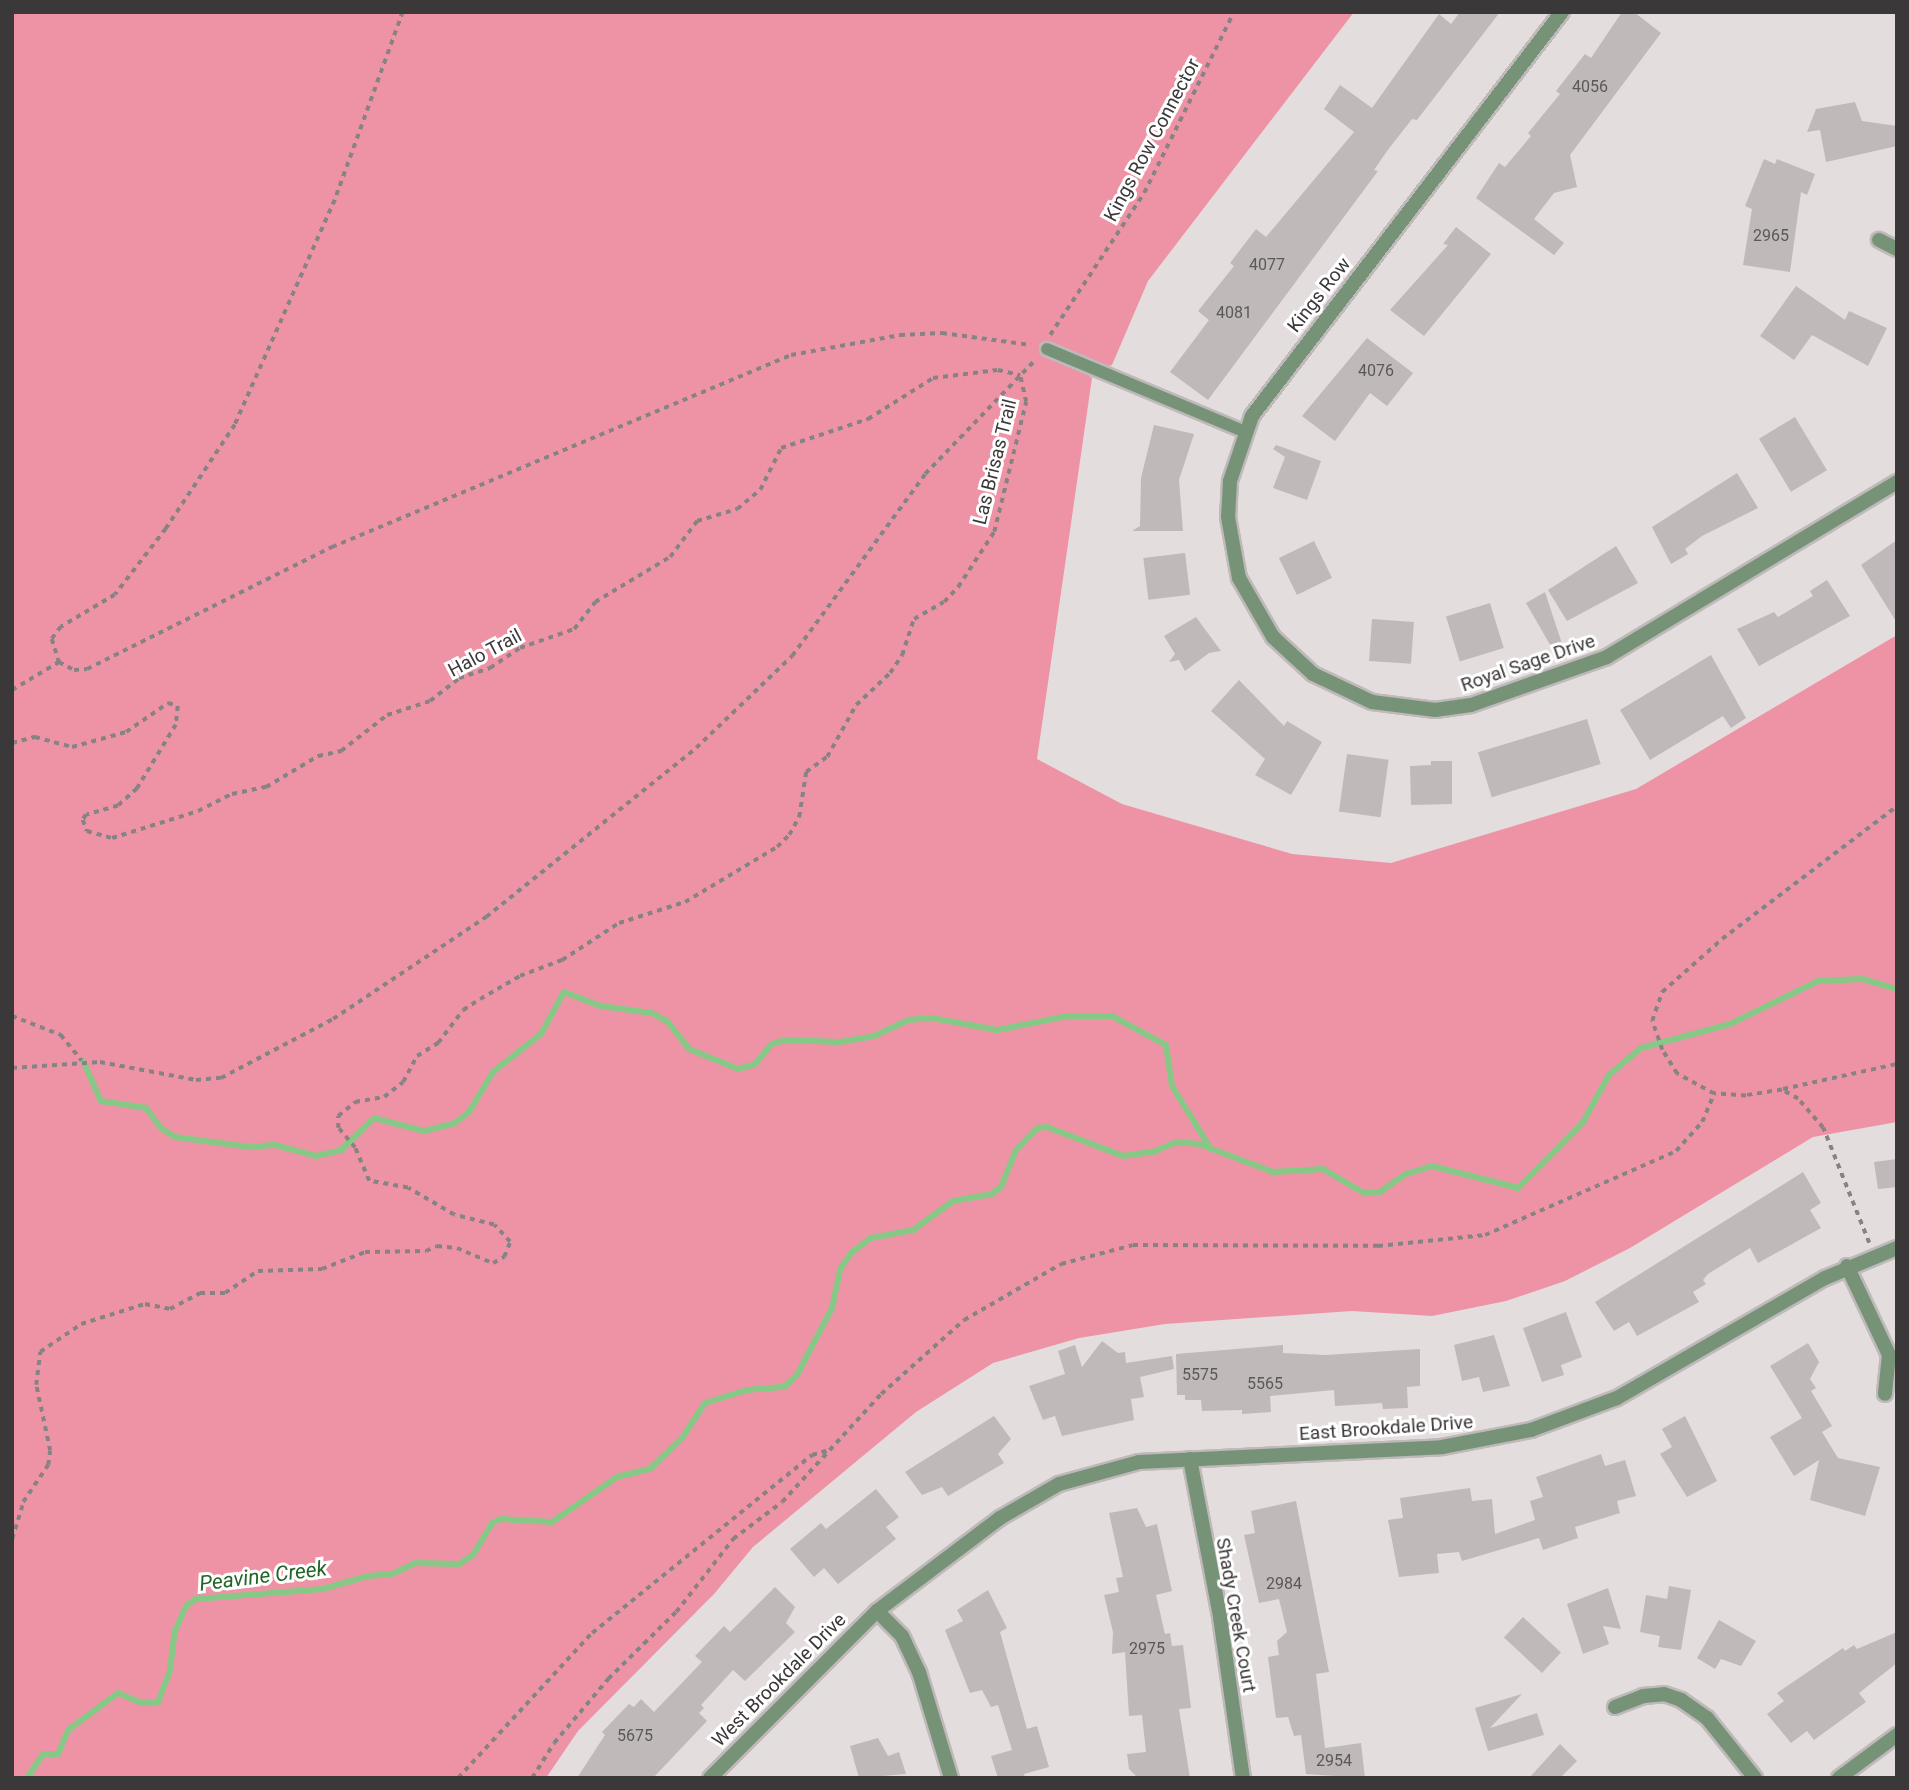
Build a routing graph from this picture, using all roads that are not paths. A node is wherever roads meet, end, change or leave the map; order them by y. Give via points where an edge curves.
1 (1562, 12) edge
2 (1879, 240) dead end
3 (1897, 249) edge
4 (1046, 349) road end
5 (1245, 432) junction
6 (1897, 482) edge
7 (1273, 637) joint
8 (1897, 1248) edge
9 (1847, 1266) junction
10 (1885, 1394) dead end
11 (1189, 1459) junction
12 (877, 1611) junction
13 (1615, 1707) dead end
14 (1897, 1735) edge
15 (710, 1778) edge
16 (951, 1778) edge
17 (1243, 1778) edge
18 (1755, 1778) edge
19 (1839, 1778) edge

1 - 5 street, Kings Row via 1270,390
2 - 3 street
4 - 5 lane
5 - 7 street, Kings Row via 1230,481 1231,547 1248,598
6 - 7 street, Royal Sage Drive via 1607,657 1471,705 1435,710 1371,702 1313,674
8 - 9 street, East Brookdale Drive
9 - 10 street via 1889,1355
9 - 11 street, East Brookdale Drive via 1660,1377 1581,1414 1531,1430 1442,1447
11 - 12 street, East Brookdale Drive via 1099,1470 1031,1497
11 - 17 street, Shady Creek Court via 1220,1617
12 - 15 street, West Brookdale Drive
12 - 16 street via 902,1636 919,1672
13 - 18 street via 1643,1696 1664,1694 1681,1700 1707,1718
14 - 19 street

